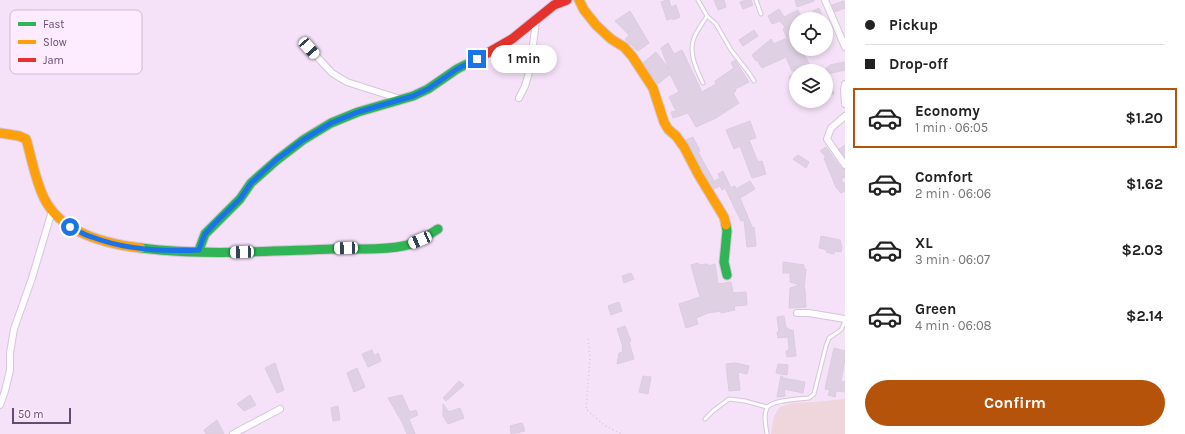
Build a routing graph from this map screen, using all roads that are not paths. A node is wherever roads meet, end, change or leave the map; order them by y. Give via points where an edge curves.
1 (567, 0) edge
2 (579, 0) edge
3 (698, 0) edge
4 (756, 0) edge
5 (825, 0) edge
6 (761, 14) dead end
7 (707, 16) junction
8 (536, 21) junction
9 (309, 48) dead end
10 (845, 48) edge
11 (754, 81) dead end
12 (702, 83) dead end
13 (845, 84) edge
14 (519, 98) dead end
15 (400, 99) junction
16 (845, 104) edge
17 (845, 116) edge
18 (0, 133) edge
19 (845, 166) edge
20 (52, 211) junction
21 (438, 229) dead end
22 (199, 250) junction
23 (726, 275) dead end
24 (796, 313) dead end
25 (845, 320) edge
26 (0, 405) edge
27 (767, 407) junction
28 (280, 409) dead end
29 (705, 419) dead end
30 (233, 434) edge
31 (766, 434) edge

1 - 8 street via 554,5
2 - 23 street via 596,25 632,56 653,88 664,122 684,147 724,217 727,231 724,262
3 - 7 lane
4 - 6 lane
5 - 10 street
7 - 11 lane via 716,24
7 - 12 lane via 692,46 694,64
8 - 14 street via 530,69
8 - 15 street via 512,39 457,69 428,89
9 - 15 street via 332,73 342,79 353,85
13 - 16 street
15 - 22 street via 331,123 276,160 214,224
17 - 19 street via 831,128 827,139
18 - 20 street via 16,134 26,139 42,194
20 - 22 street via 70,227 92,237 124,246 170,251
20 - 26 street via 14,329 10,370
21 - 22 street via 420,240 395,248 214,253
24 - 25 street
25 - 27 lane via 841,330 829,338 814,394 809,398 772,403
27 - 29 lane via 729,399
27 - 31 lane
28 - 30 street

